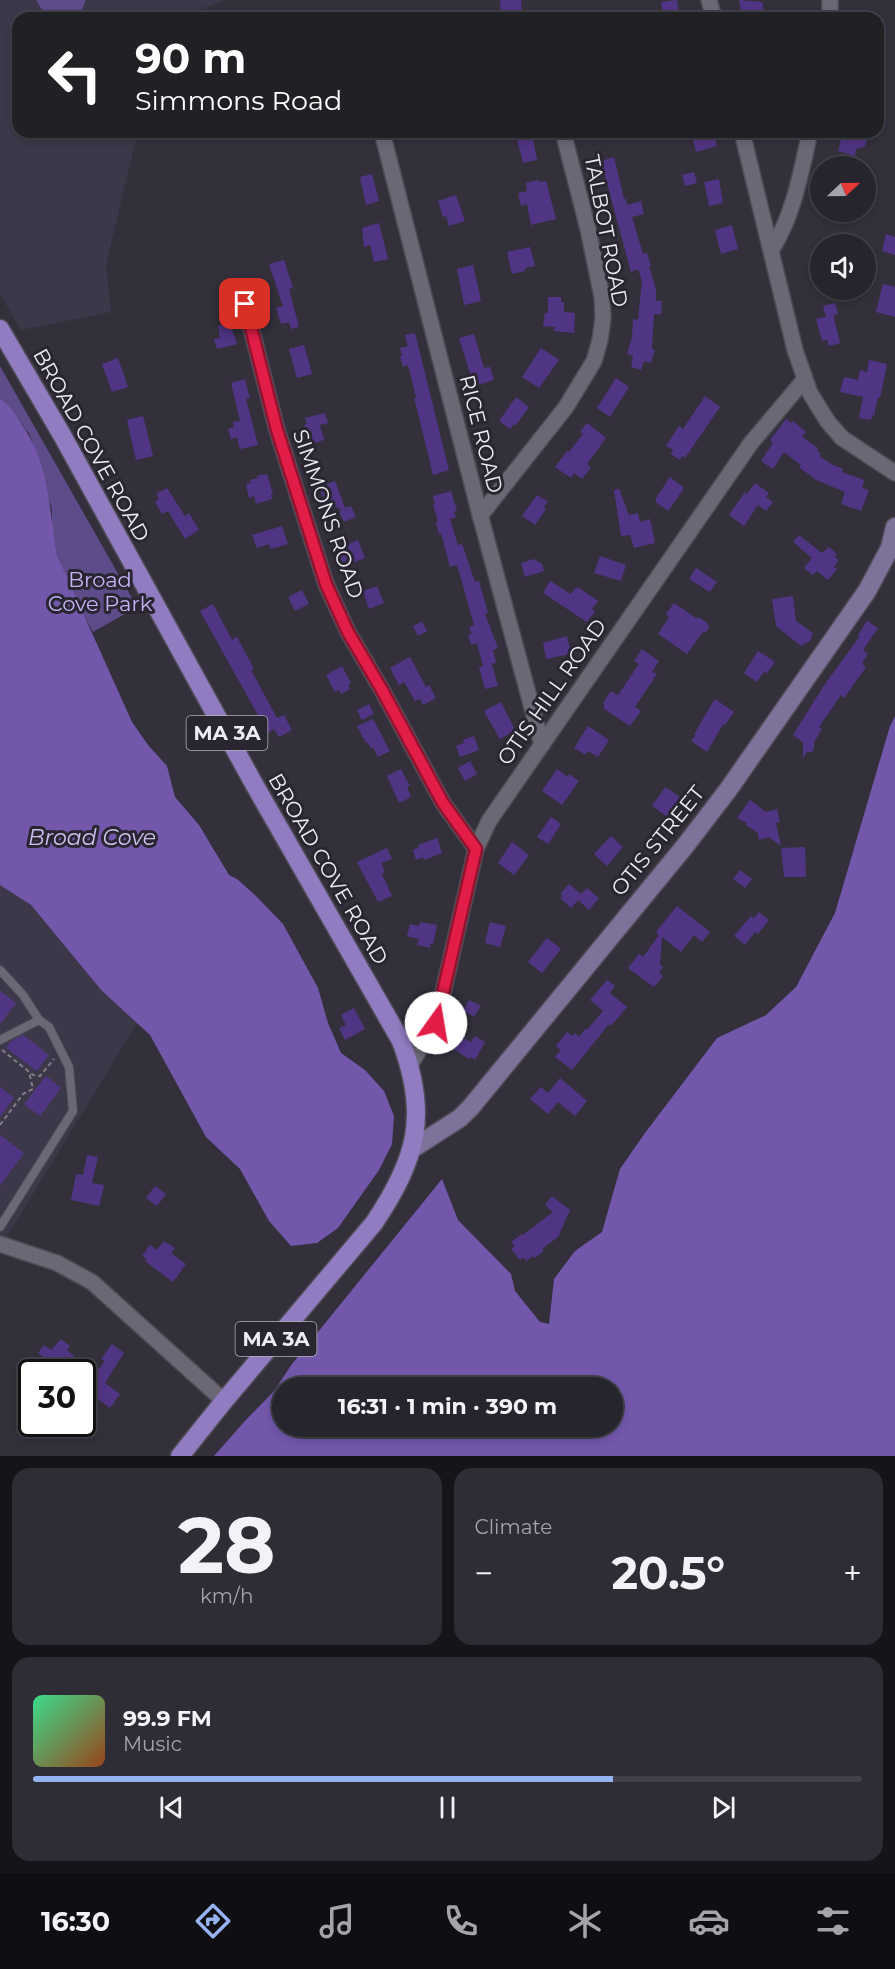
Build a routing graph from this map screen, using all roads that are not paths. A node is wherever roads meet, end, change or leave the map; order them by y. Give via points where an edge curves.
1 (384, 138) edge
2 (565, 138) edge
3 (744, 138) edge
4 (809, 138) edge
5 (772, 249) junction
6 (245, 304) dead end
7 (0, 329) edge
8 (804, 380) junction
9 (895, 473) edge
10 (480, 516) junction
11 (895, 526) edge
12 (542, 745) junction
13 (476, 849) junction
14 (0, 970) edge
15 (39, 1020) junction
16 (0, 1040) edge
17 (410, 1065) junction
18 (412, 1149) junction
19 (0, 1227) edge
20 (0, 1244) edge
21 (224, 1401) junction
22 (180, 1456) edge

1 - 10 street, RICE ROAD
2 - 10 street, TALBOT ROAD via 602,297 600,340 594,361 566,406
3 - 5 street
4 - 5 street via 795,197
5 - 8 street
6 - 13 street, SIMMONS ROAD via 277,430 326,584 348,632 443,803
7 - 17 main road, BROAD COVE ROAD / MA 3A via 401,1041
8 - 9 street via 819,410 842,438
8 - 12 street, OTIS HILL ROAD via 751,443
10 - 12 street, RICE ROAD
11 - 18 street, OTIS STREET via 890,548 867,591 685,846 471,1107
12 - 13 street, OTIS HILL ROAD via 489,821
13 - 17 street, OTIS HILL ROAD via 436,1023
14 - 15 lane
15 - 16 lane
15 - 19 lane via 49,1027 69,1067 73,1111
17 - 18 main road, BROAD COVE ROAD / MA 3A via 416,1117
18 - 21 main road, BROAD COVE ROAD / MA 3A via 395,1192 374,1223
20 - 21 street via 57,1263 92,1282
21 - 22 main road, MA 3A

